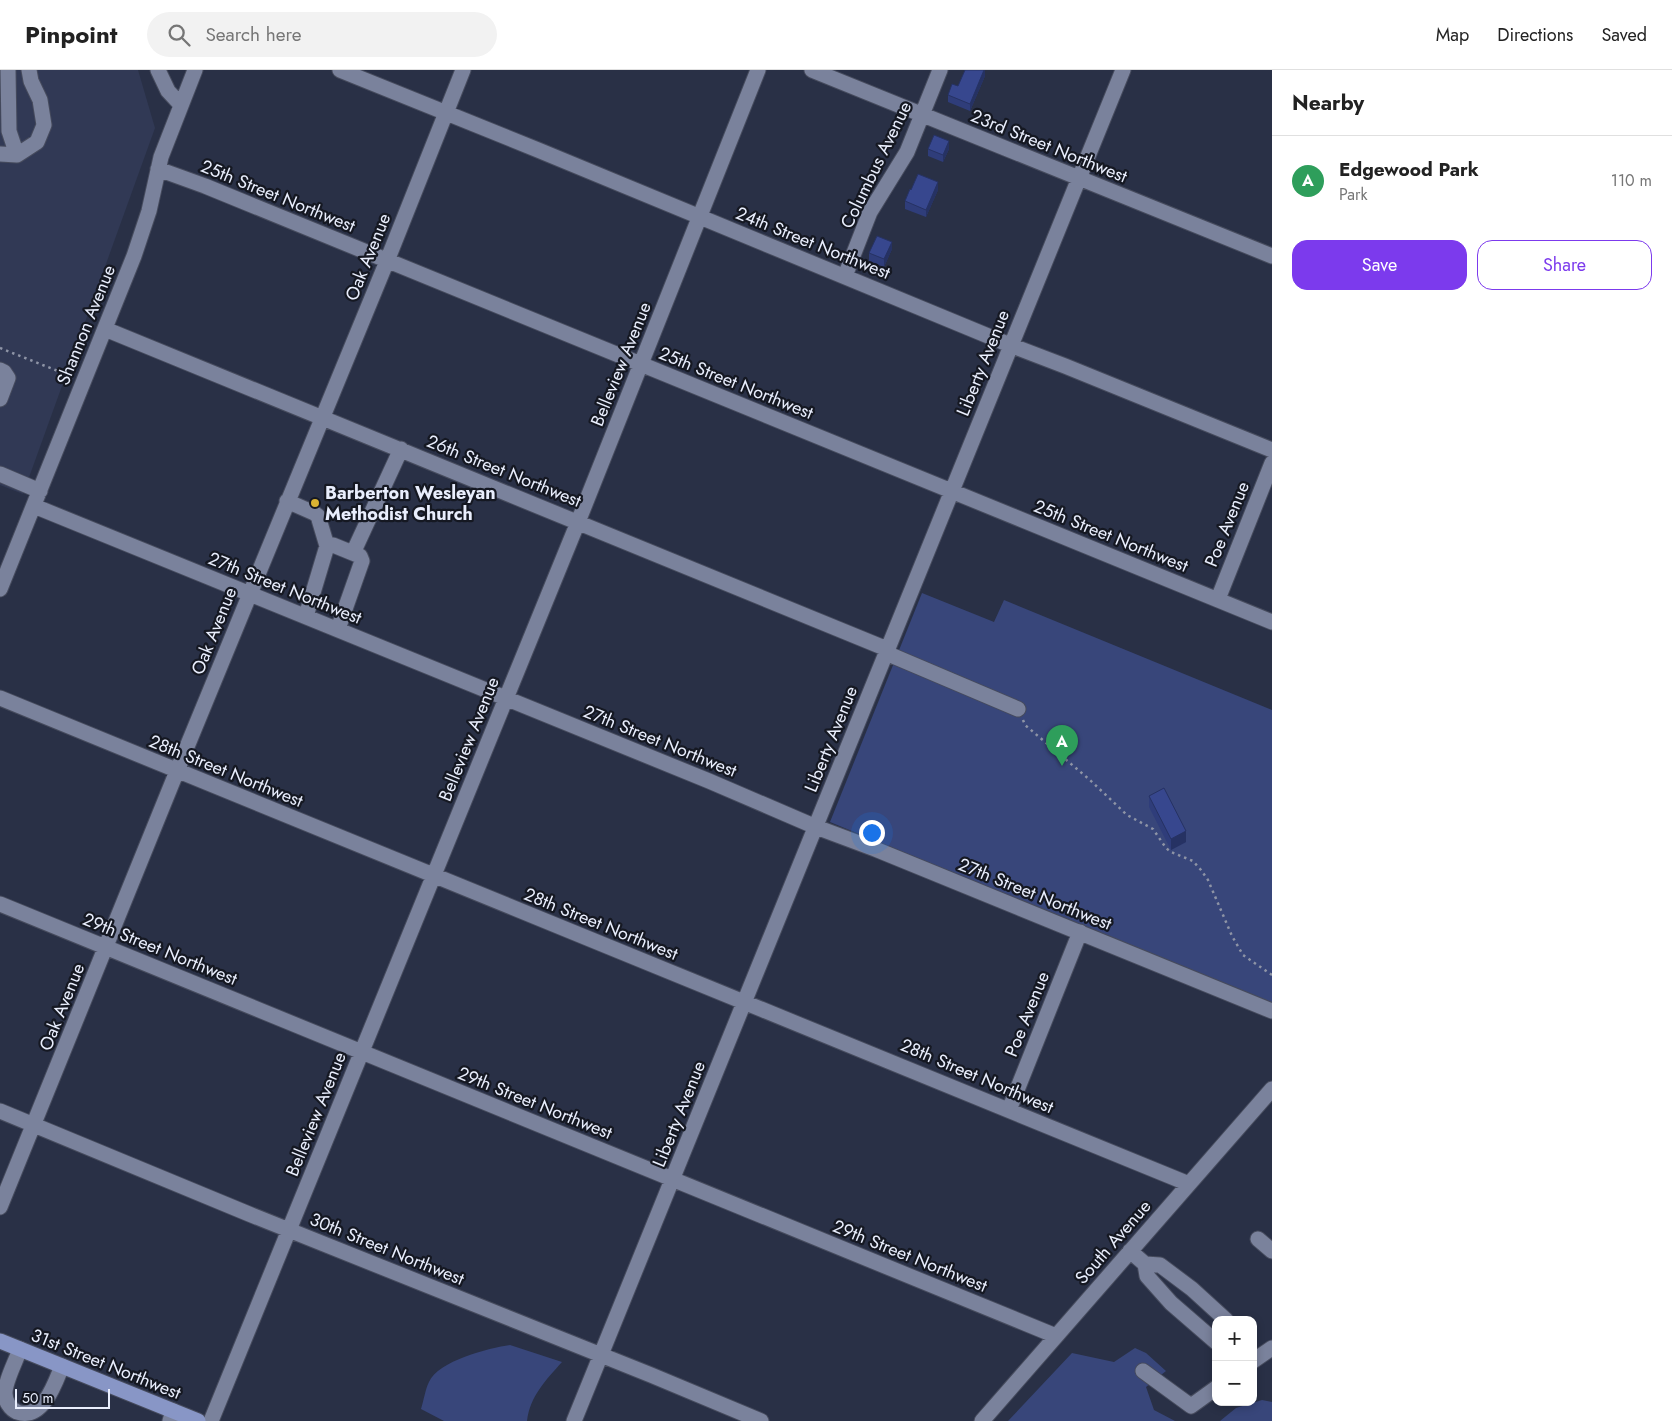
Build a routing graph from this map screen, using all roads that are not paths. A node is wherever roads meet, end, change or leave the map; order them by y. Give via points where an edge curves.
1 (8, 70) edge
2 (29, 70) edge
3 (158, 70) edge
4 (195, 70) edge
5 (340, 70) edge
6 (463, 70) edge
7 (758, 70) edge
8 (812, 70) edge
9 (940, 70) edge
10 (1123, 70) edge
11 (181, 105) junction
12 (446, 113) junction
13 (922, 115) junction
14 (0, 154) edge
15 (17, 155) junction
16 (158, 169) junction
17 (1079, 178) junction
18 (700, 217) junction
19 (1272, 256) edge
20 (387, 261) junction
21 (845, 276) junction
22 (105, 329) junction
23 (1010, 345) junction
24 (641, 364) junction
25 (0, 370) edge
26 (0, 399) edge
27 (322, 417) junction
28 (401, 449) junction
29 (1272, 450) edge
30 (1272, 463) edge
31 (0, 474) edge
32 (40, 491) junction
33 (952, 491) junction
34 (287, 502) junction
35 (34, 506) junction
36 (578, 522) junction
37 (327, 546) junction
38 (353, 553) junction
39 (0, 589) edge
40 (250, 593) junction
41 (1218, 599) junction
42 (306, 616) junction
43 (1272, 622) edge
44 (338, 630) junction
45 (887, 651) junction
46 (0, 698) edge
47 (506, 699) junction
48 (1018, 709) road end
49 (177, 771) junction
50 (816, 827) junction
51 (434, 876) junction
52 (0, 904) edge
53 (1080, 932) junction
54 (106, 947) junction
55 (744, 1002) junction
56 (1272, 1012) edge
57 (361, 1053) junction
58 (1272, 1088) edge
59 (1009, 1110) junction
60 (0, 1111) edge
61 (34, 1125) junction
62 (672, 1180) junction
63 (1189, 1184) junction
64 (0, 1207) edge
65 (289, 1229) junction
66 (1258, 1238) dead end
67 (1130, 1251) junction
68 (1272, 1251) edge
69 (1145, 1264) junction
70 (1222, 1316) edge
71 (1056, 1336) junction
72 (1212, 1338) edge
73 (0, 1341) edge
74 (20, 1349) junction
75 (601, 1355) junction
76 (62, 1366) junction
77 (1143, 1371) dead end
78 (1212, 1391) edge
79 (172, 1416) edge
80 (198, 1421) edge
81 (211, 1421) edge
82 (574, 1421) edge
83 (761, 1421) edge
84 (982, 1421) edge

1 - 15 street via 9,131
2 - 15 street via 40,100 44,125 37,142
3 - 11 street via 168,91
4 - 11 street, Shannon Avenue
5 - 12 street, 24th Street Northwest
6 - 12 street, Oak Avenue
7 - 18 street, Belleview Avenue
8 - 13 street, 23rd Street Northwest
9 - 13 street, Columbus Avenue
10 - 17 street, Liberty Avenue
11 - 16 street, Shannon Avenue
12 - 18 street, 24th Street Northwest
12 - 20 street, Oak Avenue
13 - 17 street, 23rd Street Northwest
13 - 21 street, Columbus Avenue via 907,152 870,212
14 - 15 street
16 - 20 street, 25th Street Northwest
16 - 22 street, Shannon Avenue via 149,211
17 - 19 street, 23rd Street Northwest
17 - 23 street, Liberty Avenue
18 - 21 street, 24th Street Northwest
18 - 24 street, Belleview Avenue
20 - 24 street, 25th Street Northwest
20 - 27 street, Oak Avenue
21 - 23 street, 24th Street Northwest
22 - 27 street, 26th Street Northwest
22 - 32 street, Shannon Avenue
23 - 29 street, 24th Street Northwest
23 - 33 street, Liberty Avenue
24 - 33 street, 25th Street Northwest
24 - 36 street, Belleview Avenue
25 - 26 street via 8,378
27 - 28 street, 26th Street Northwest
27 - 34 street, Oak Avenue
28 - 36 street, 26th Street Northwest
28 - 38 street
30 - 41 street, Poe Avenue
31 - 32 street
32 - 35 street, Shannon Avenue
33 - 41 street, 25th Street Northwest
33 - 45 street, Liberty Avenue
34 - 37 street via 318,516
34 - 40 street, Oak Avenue
35 - 39 street, Shannon Avenue
35 - 40 street, 27th Street Northwest
36 - 45 street, 26th Street Northwest
36 - 47 street, Belleview Avenue
37 - 38 street via 333,545
37 - 42 street
38 - 44 street via 360,556 362,562
40 - 42 street, 27th Street Northwest
40 - 49 street, Oak Avenue
41 - 43 street, 25th Street Northwest
42 - 44 street, 27th Street Northwest
44 - 47 street, 27th Street Northwest
45 - 48 street, 26th Street Northwest
45 - 50 street, Liberty Avenue
46 - 49 street, 28th Street Northwest
47 - 50 street, 27th Street Northwest
47 - 51 street, Belleview Avenue
49 - 51 street, 28th Street Northwest
49 - 54 street, Oak Avenue
50 - 53 street, 27th Street Northwest
50 - 55 street, Liberty Avenue
51 - 55 street, 28th Street Northwest
51 - 57 street, Belleview Avenue
52 - 54 street, 29th Street Northwest
53 - 56 street, 27th Street Northwest
53 - 59 street, Poe Avenue
54 - 57 street, 29th Street Northwest
54 - 61 street, Oak Avenue
55 - 59 street, 28th Street Northwest
55 - 62 street, Liberty Avenue
57 - 62 street, 29th Street Northwest
57 - 65 street, Belleview Avenue
58 - 63 street, South Avenue
59 - 63 street, 28th Street Northwest
60 - 61 street, 30th Street Northwest
61 - 64 street, Oak Avenue
61 - 65 street, 30th Street Northwest
62 - 71 street, 29th Street Northwest
62 - 75 street, Liberty Avenue
63 - 67 street, South Avenue
65 - 75 street, 30th Street Northwest
65 - 81 street, Belleview Avenue
66 - 68 street
67 - 69 street
67 - 71 street, South Avenue
69 - 70 street via 1160,1265 1192,1288
69 - 72 street via 1147,1276 1165,1296
71 - 84 street, South Avenue
73 - 74 main road, 31st Street Northwest
74 - 76 main road, 31st Street Northwest
74 - 76 street via 5,1392 6,1401 12,1409 24,1415 39,1410 46,1403
75 - 82 street, Liberty Avenue
75 - 83 street, 30th Street Northwest
76 - 79 main road, 31st Street Northwest
77 - 78 street via 1191,1406
79 - 80 main road, 31st Street Northwest

